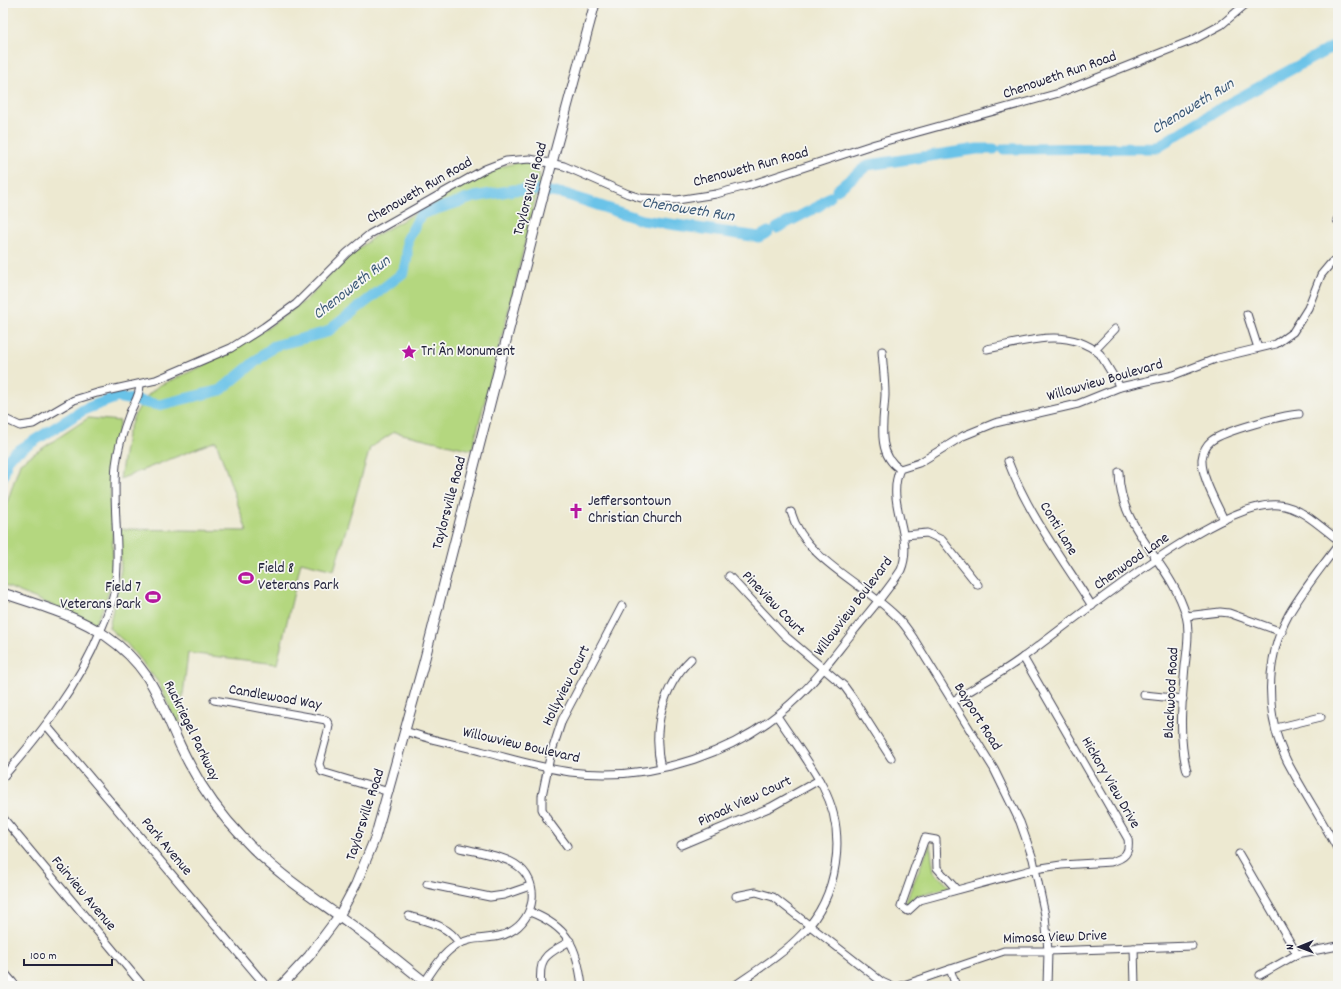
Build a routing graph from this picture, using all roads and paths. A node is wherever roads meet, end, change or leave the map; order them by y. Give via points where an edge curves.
1 (595, 3) edge
2 (1247, 3) edge
3 (552, 163) junction
4 (1338, 260) edge
5 (1247, 314) dead end
6 (1115, 329) dead end
7 (1258, 348) junction
8 (987, 349) dead end
9 (1095, 350) junction
10 (882, 351) dead end
11 (140, 384) junction
12 (1120, 387) junction
13 (1299, 414) dead end
14 (3, 418) edge
15 (1008, 461) dead end
16 (900, 469) junction
17 (1119, 472) dead end
18 (792, 512) dead end
19 (1224, 520) junction
20 (905, 535) junction
21 (1338, 540) edge
22 (1338, 545) edge
23 (1156, 560) junction
24 (729, 576) dead end
25 (978, 585) dead end
26 (3, 593) edge
27 (878, 601) junction
28 (622, 606) dead end
29 (1092, 606) junction
30 (1186, 616) junction
31 (100, 632) junction
32 (1282, 632) junction
33 (1023, 658) junction
34 (691, 659) dead end
35 (824, 668) junction
36 (1144, 695) dead end
37 (1183, 699) junction
38 (214, 700) dead end
39 (953, 701) junction
40 (776, 716) junction
41 (1321, 717) dead end
42 (46, 725) junction
43 (1276, 728) junction
44 (405, 731) junction
45 (891, 758) dead end
46 (548, 768) junction
47 (661, 768) junction
48 (1187, 771) dead end
49 (3, 777) edge
50 (819, 780) junction
51 (389, 792) junction
52 (3, 818) edge
53 (1335, 835) edge
54 (681, 845) dead end
55 (567, 846) dead end
56 (460, 848) dead end
57 (1338, 850) edge
58 (1239, 854) dead end
59 (1035, 869) junction
60 (427, 884) dead end
61 (530, 886) junction
62 (957, 890) junction
63 (736, 896) dead end
64 (530, 912) junction
65 (339, 916) junction
66 (409, 916) dead end
67 (809, 925) junction
68 (570, 941) junction
69 (459, 944) junction
70 (1192, 946) dead end
71 (1338, 946) edge
72 (1134, 948) junction
73 (1048, 951) junction
74 (1297, 954) junction
75 (950, 969) junction
76 (3, 971) edge
77 (1260, 975) dead end
78 (425, 985) edge
79 (16, 986) edge
80 (143, 986) edge
81 (266, 986) edge
82 (281, 986) edge
83 (541, 986) edge
84 (582, 986) edge
85 (734, 986) edge
86 (891, 986) edge
87 (901, 986) edge
88 (956, 986) edge
89 (1047, 986) edge
90 (1135, 986) edge

1 - 3 main road, Taylorsville Road
2 - 3 street, Chenoweth Run Road via 1221,25 1193,40 1060,93 875,144 716,194 677,200 641,198
3 - 11 street, Chenoweth Run Road via 515,159 485,169 370,234 296,304 250,336 196,364
3 - 44 main road, Taylorsville Road
4 - 7 street, Willowview Boulevard via 1321,275 1308,308 1293,332 1276,344
5 - 7 street
6 - 9 street
7 - 12 street, Willowview Boulevard via 1218,358 1174,375
8 - 9 street via 1050,337 1067,339
9 - 12 street via 1106,362
10 - 16 street via 885,393 882,439 889,455
11 - 14 street, Chenoweth Run Road via 74,400 29,425 15,424
11 - 31 street via 122,437 116,469 114,590 110,610
12 - 16 street, Willowview Boulevard via 1078,404 995,423 963,436 919,463
13 - 19 street via 1285,415 1219,436 1208,444 1203,454 1203,469
15 - 29 street, Conti Lane via 1026,501
16 - 20 street, Willowview Boulevard via 895,500
17 - 23 street via 1120,492 1130,520
18 - 27 street, Bayport Road via 799,531 811,546
19 - 21 street, Chenwood Lane via 1258,507 1280,505 1293,508
19 - 23 street, Chenwood Lane via 1196,534
20 - 25 street via 927,533 942,540
20 - 27 street, Willowview Boulevard via 906,555 901,570
22 - 32 street via 1294,606
23 - 29 street, Chenwood Lane
23 - 30 street, Blackwood Road via 1176,590
24 - 35 street, Pineview Court via 784,636
26 - 31 main road, Ruckriegel Parkway via 78,620
27 - 35 street, Willowview Boulevard
27 - 39 street, Bayport Road via 900,620 909,632
28 - 46 street, Hollyview Court via 562,720 554,740
29 - 33 street, Chenwood Lane
30 - 32 street via 1230,612
30 - 37 street, Blackwood Road via 1187,644
31 - 42 street via 74,686
31 - 65 main road, Ruckriegel Parkway via 120,646 148,675 163,703 189,765 223,816 243,839 285,878
32 - 43 street via 1275,651 1270,684
33 - 39 street, Chenwood Lane
33 - 59 street, Hickory View Drive via 1118,820 1129,846 1127,855 1111,862
34 - 47 street via 679,672 659,718 656,743
35 - 40 street, Willowview Boulevard via 801,695
35 - 45 street, Pineview Court via 852,696
36 - 37 street
37 - 48 street, Blackwood Road via 1181,735
38 - 51 street, Candlewood Way via 326,720 329,725 319,764 322,772
39 - 59 street, Bayport Road via 1007,793 1020,822
40 - 47 street, Willowview Boulevard via 723,748
40 - 50 street
41 - 43 street
42 - 49 street
42 - 81 street, Park Avenue
43 - 53 street via 1288,762
44 - 46 street, Willowview Boulevard
44 - 51 main road, Taylorsville Road
46 - 47 street, Willowview Boulevard via 597,774 623,774
46 - 55 street, Hollyview Court via 542,809
50 - 54 street, Pinoak View Court via 771,807
50 - 67 street via 831,806 837,847 829,890
51 - 65 main road, Taylorsville Road via 365,864
52 - 80 street, Fairview Avenue
53 - 57 street
56 - 61 street via 516,865 527,877
58 - 74 street
59 - 62 street, Hickory View Drive
59 - 73 street, Bayport Road
60 - 61 street via 490,897
61 - 64 street
62 - 62 street, Hickory View Drive via 920,900 908,911 901,906 925,838 936,840 936,868
63 - 67 street via 756,892 768,894
64 - 68 street via 555,924
64 - 69 street via 520,926 505,935 476,937
65 - 78 main road, Ruckriegel Parkway
65 - 82 main road, Taylorsville Road via 309,956
66 - 69 street via 444,928
67 - 85 street via 793,943
67 - 86 street via 882,982
68 - 83 street via 549,954 541,963
68 - 84 street via 577,954
69 - 78 street via 449,951
70 - 72 street, Mimosa View Drive
71 - 74 street
72 - 73 street, Mimosa View Drive
72 - 90 street
73 - 75 street, Mimosa View Drive via 1004,951
73 - 89 street, Bayport Road
74 - 77 street
75 - 87 street, Mimosa View Drive
75 - 88 street
76 - 79 street

